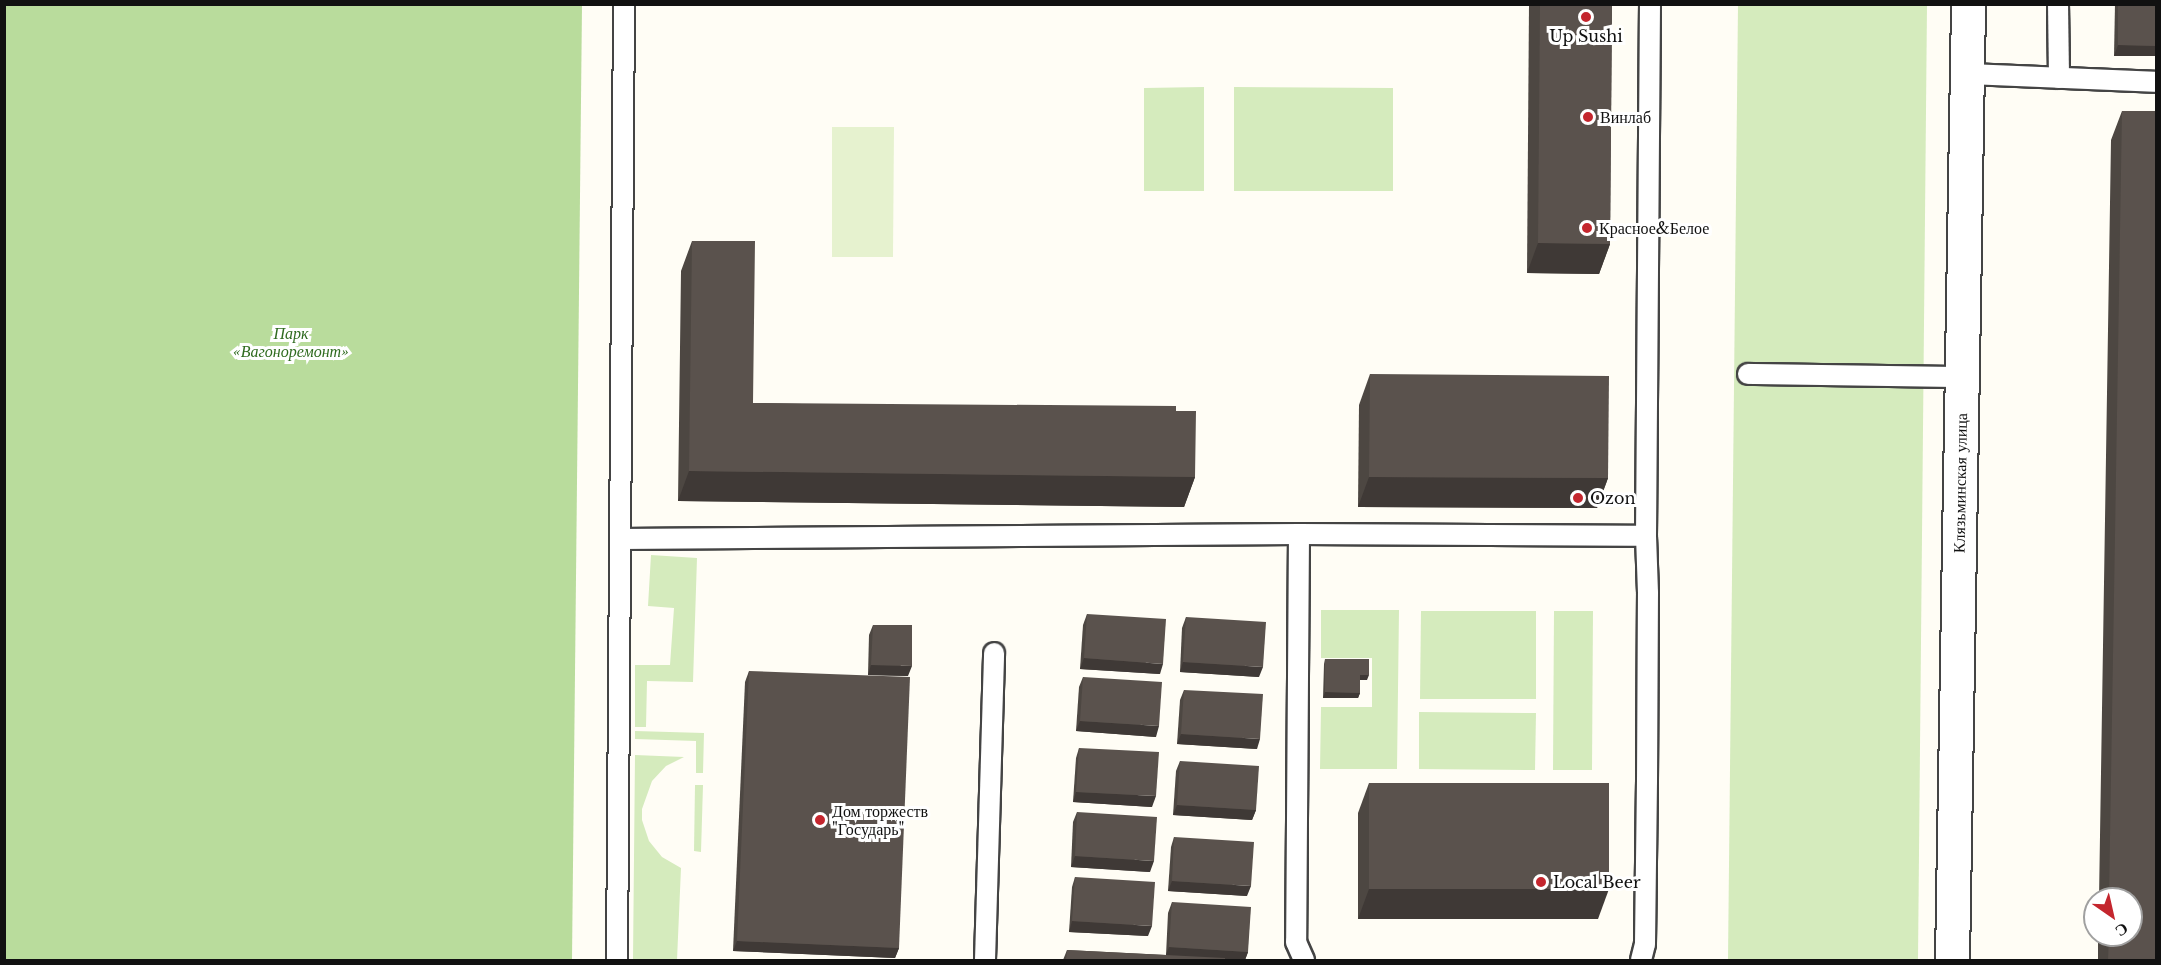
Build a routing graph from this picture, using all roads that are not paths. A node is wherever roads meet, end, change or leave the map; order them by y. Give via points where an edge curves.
1 (624, 4) edge
2 (1650, 4) edge
3 (1968, 4) edge
4 (2058, 4) edge
5 (1967, 74) junction
6 (2059, 78) junction
7 (2157, 82) edge
8 (1748, 374) dead end
9 (1962, 377) junction
10 (1299, 534) junction
11 (1646, 536) junction
12 (620, 539) junction
13 (994, 653) dead end
14 (617, 960) edge
15 (985, 960) edge
16 (1304, 960) edge
17 (1641, 960) edge
18 (1952, 960) edge

1 - 12 lane
2 - 11 lane
3 - 5 street, Клязьминская улица
4 - 6 lane
5 - 6 lane
5 - 9 street, Клязьминская улица
6 - 7 lane
8 - 9 lane
9 - 18 street, Клязьминская улица
10 - 11 lane
10 - 12 lane
10 - 16 lane via 1296,942
11 - 17 lane via 1645,944
12 - 14 lane
13 - 15 lane

